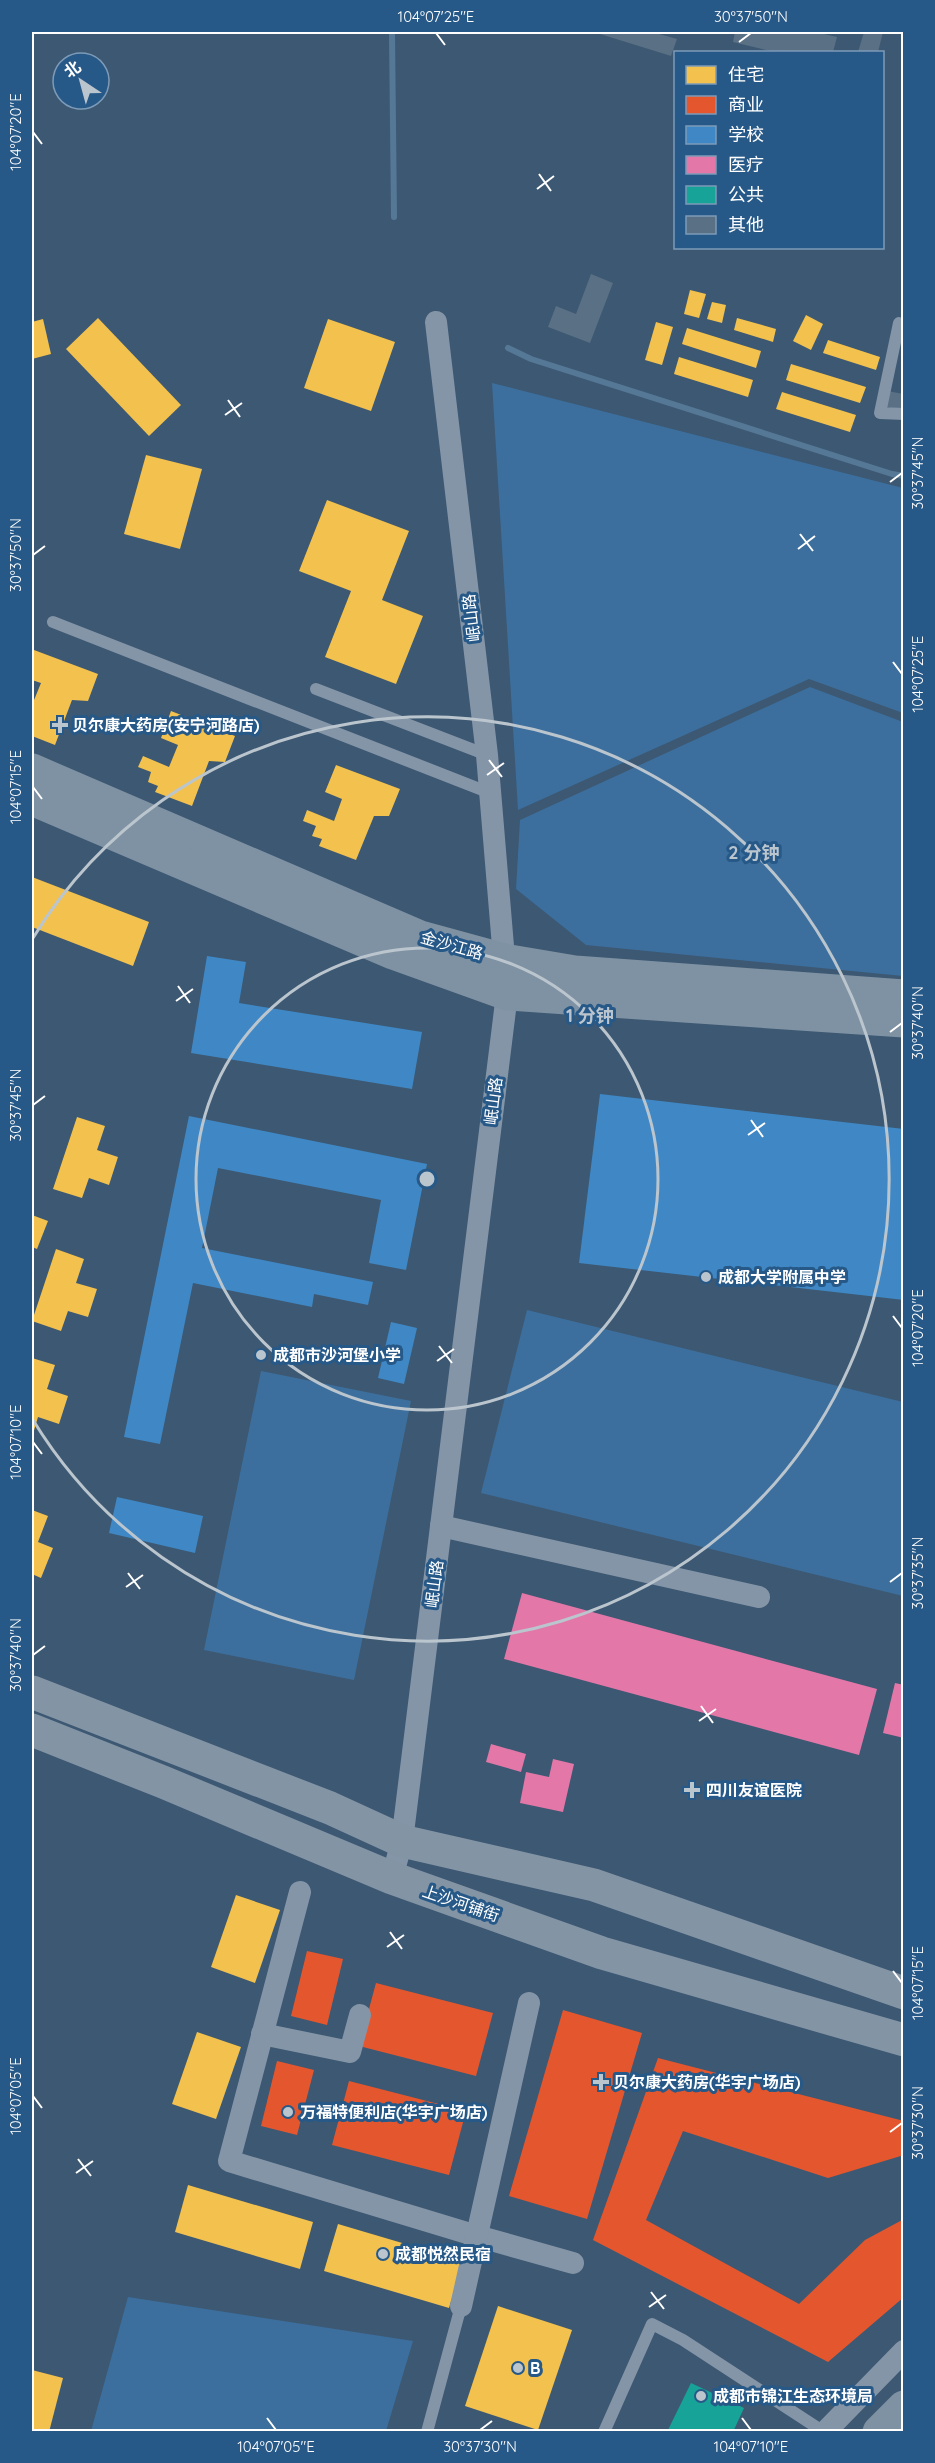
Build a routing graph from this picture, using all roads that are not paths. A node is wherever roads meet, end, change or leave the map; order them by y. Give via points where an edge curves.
1 (436, 322) dead end
2 (899, 323) dead end
3 (903, 414) edge
4 (53, 622) dead end
5 (316, 689) dead end
6 (487, 755) junction
7 (32, 770) edge
8 (490, 793) junction
9 (32, 799) edge
10 (504, 960) junction
11 (507, 994) junction
12 (903, 996) edge
13 (903, 1022) edge
14 (441, 1526) junction
15 (759, 1597) dead end
16 (32, 1692) edge
17 (32, 1730) edge
18 (402, 1841) junction
19 (392, 1878) junction
20 (300, 1892) dead end
21 (903, 1993) edge
22 (529, 2003) dead end
23 (360, 2015) dead end
24 (262, 2034) junction
25 (903, 2040) edge
26 (477, 2236) junction
27 (573, 2263) dead end
28 (461, 2306) joint
29 (903, 2351) edge
30 (903, 2407) edge
31 (427, 2432) edge
32 (604, 2432) edge
33 (824, 2432) edge
34 (879, 2432) edge

1 - 6 street, 岷山路
2 - 3 lane via 880,412
4 - 8 lane
5 - 6 lane
6 - 8 street, 岷山路
7 - 10 street, 金沙江路 via 420,937
8 - 10 street, 岷山路
9 - 11 street via 393,953
10 - 11 street, 岷山路
10 - 12 street, 金沙江路 via 575,972
11 - 13 street
11 - 14 street, 岷山路
14 - 15 street
14 - 18 street, 岷山路
16 - 18 main road via 330,1808
17 - 19 main road, 上沙河铺街
18 - 19 street, 岷山路
18 - 21 main road via 594,1885
19 - 25 main road, 上沙河铺街 via 602,1953
20 - 24 street
22 - 26 street
23 - 24 street via 350,2052
24 - 26 street via 229,2161
26 - 27 street
26 - 28 street
28 - 31 lane
29 - 33 street
30 - 34 street
32 - 33 lane via 652,2324

